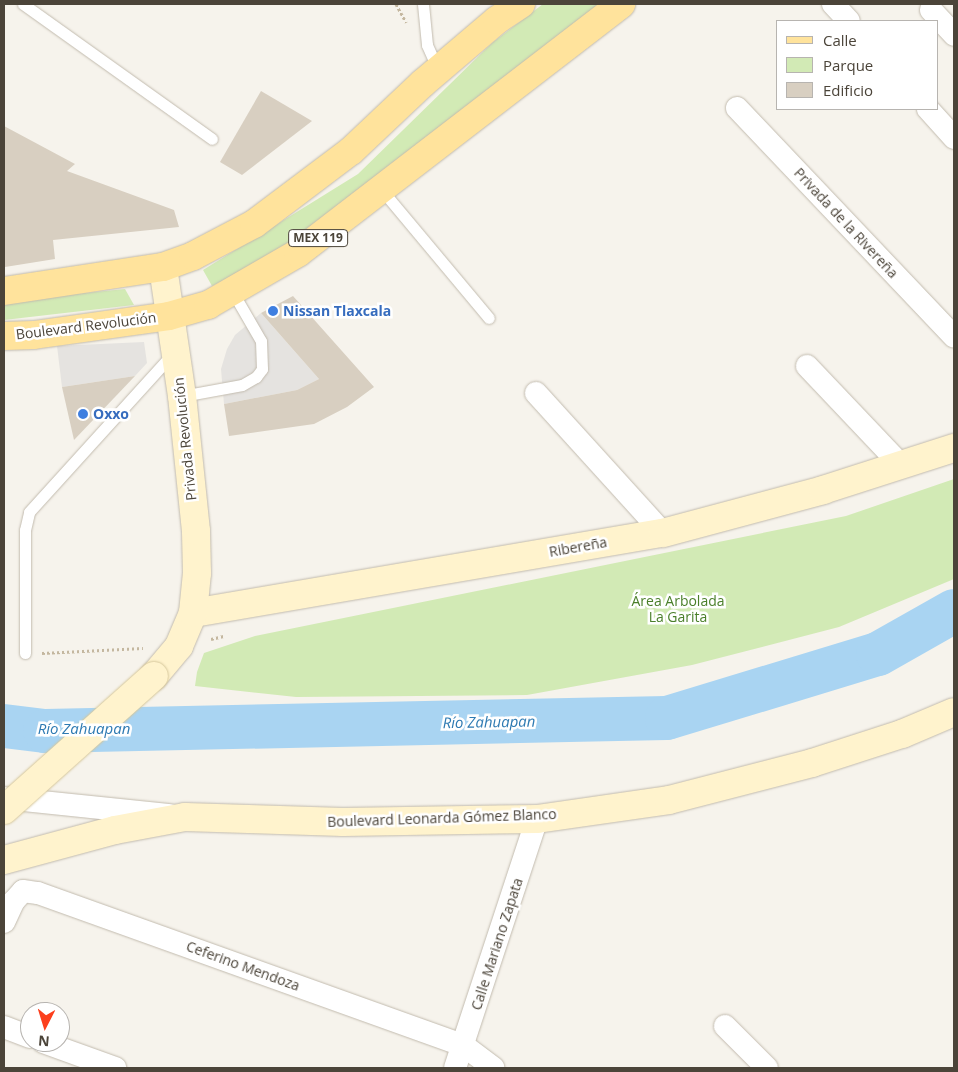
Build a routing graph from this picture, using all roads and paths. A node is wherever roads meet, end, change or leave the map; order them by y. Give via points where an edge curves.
1 (23, 4) edge
2 (423, 4) edge
3 (520, 4) edge
4 (621, 4) edge
5 (833, 4) edge
6 (931, 10) dead end
7 (848, 20) edge
8 (954, 35) edge
9 (438, 70) junction
10 (737, 108) dead end
11 (929, 110) edge
12 (954, 138) edge
13 (212, 139) dead end
14 (381, 189) junction
15 (163, 266) junction
16 (4, 291) edge
17 (232, 292) junction
18 (169, 316) junction
19 (489, 318) dead end
20 (4, 336) edge
21 (954, 337) edge
22 (175, 352) junction
23 (807, 366) dead end
24 (536, 394) dead end
25 (182, 396) junction
26 (954, 448) edge
27 (901, 465) junction
28 (663, 533) junction
29 (193, 613) junction
30 (180, 646) junction
31 (25, 654) joint
32 (954, 712) edge
33 (4, 798) edge
34 (4, 810) edge
35 (185, 816) junction
36 (537, 819) junction
37 (4, 860) edge
38 (4, 922) edge
39 (725, 1026) dead end
40 (4, 1028) edge
41 (20, 1034) edge
42 (463, 1045) junction
43 (70, 1052) edge
44 (115, 1068) edge
45 (455, 1068) edge
46 (493, 1068) edge
47 (768, 1068) edge

1 - 13 lane
2 - 9 lane via 427,44
3 - 9 main road
4 - 14 main road, MEX 119
5 - 7 street
6 - 8 street
9 - 15 main road via 351,151 254,224 193,256
10 - 21 street, Privada de la Rivereña
11 - 12 street
14 - 17 main road, MEX 119 via 298,253
14 - 19 lane
15 - 16 main road
15 - 18 street, Privada Revolución
17 - 18 main road, MEX 119 via 208,305
17 - 25 lane via 261,341 262,370 242,385
18 - 20 main road, Boulevard Revolución / MEX 119 via 34,335
18 - 22 street, Privada Revolución
22 - 25 street, Privada Revolución
22 - 31 lane via 29,512
23 - 27 street
24 - 28 street
25 - 29 street, Privada Revolución via 196,531
26 - 27 street, Ribereña
27 - 28 street, Ribereña via 823,490
28 - 29 street, Ribereña
29 - 30 street, Privada Revolución
30 - 31 path
30 - 34 street, Privada Revolución, bridge via 154,676
32 - 36 street, Boulevard Leonarda Gómez Blanco via 902,734 812,763 669,800
33 - 35 street
35 - 36 street, Boulevard Leonarda Gómez Blanco via 343,822
35 - 37 street, Boulevard Leonarda Gómez Blanco via 115,830
36 - 42 street, Calle Mariano Zapata
38 - 42 street, Ceferino Mendoza via 14,901 23,892 38,893
39 - 47 street
40 - 41 street
42 - 45 street, Calle Mariano Zapata
42 - 46 street, Ceferino Mendoza
43 - 44 street

